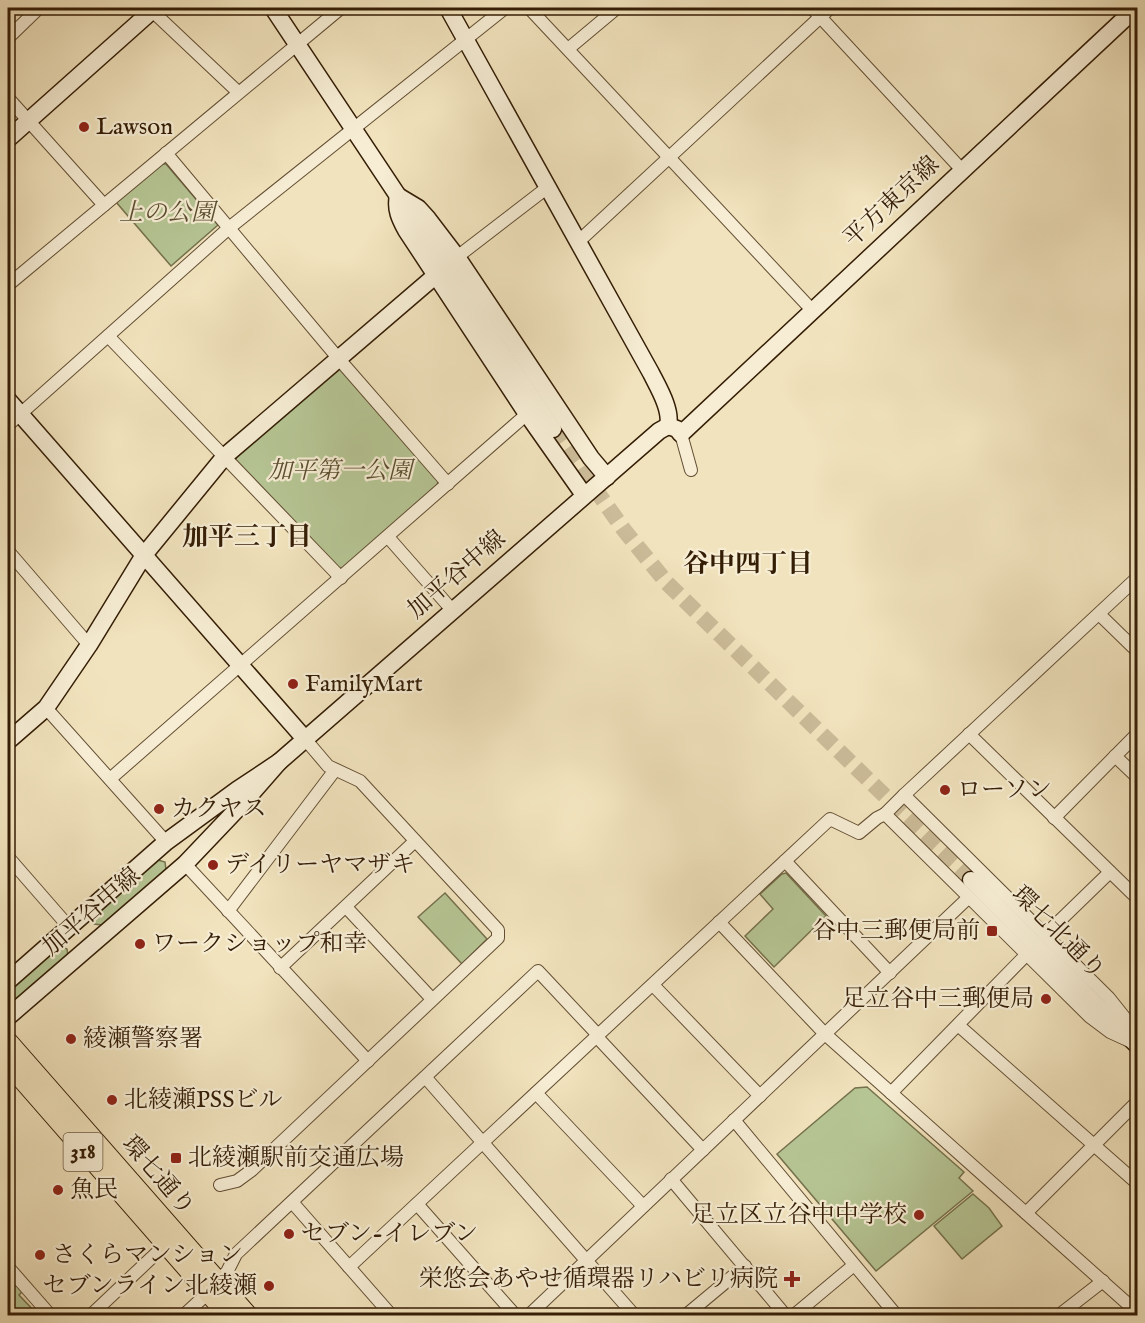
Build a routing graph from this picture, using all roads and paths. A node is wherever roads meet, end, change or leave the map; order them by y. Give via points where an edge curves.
1 (39, 8) edge
2 (152, 8) edge
3 (273, 8) edge
4 (341, 8) edge
5 (448, 8) edge
6 (505, 8) edge
7 (529, 8) edge
8 (617, 8) edge
9 (821, 10) edge
10 (1131, 13) edge
11 (8, 38) edge
12 (466, 40) junction
13 (298, 44) junction
14 (568, 49) junction
15 (238, 92) junction
16 (8, 98) edge
17 (28, 121) junction
18 (353, 129) junction
19 (8, 139) edge
20 (166, 153) junction
21 (670, 158) junction
22 (962, 170) junction
23 (548, 187) junction
24 (398, 196) junction
25 (104, 205) junction
26 (229, 228) junction
27 (578, 242) junction
28 (458, 257) junction
29 (435, 276) junction
30 (8, 285) edge
31 (812, 310) junction
32 (108, 336) junction
33 (338, 358) junction
34 (8, 400) edge
35 (527, 414) junction
36 (14, 419) edge
37 (554, 429) tunnel mouth
38 (674, 430) junction
39 (225, 456) junction
40 (691, 470) dead end
41 (607, 477) junction
42 (448, 484) junction
43 (585, 495) junction
44 (388, 537) junction
45 (8, 551) edge
46 (144, 555) junction
47 (18, 562) junction
48 (8, 571) edge
49 (1137, 577) edge
50 (341, 578) junction
51 (453, 611) junction
52 (1099, 614) junction
53 (89, 645) junction
54 (1137, 652) edge
55 (241, 666) junction
56 (46, 708) junction
57 (1137, 733) edge
58 (969, 734) junction
59 (305, 739) junction
60 (8, 741) edge
61 (1115, 756) junction
62 (279, 762) junction
63 (335, 770) junction
64 (1137, 778) edge
65 (110, 779) junction
66 (904, 795) junction
67 (885, 814) junction
68 (1054, 818) junction
69 (415, 841) junction
70 (166, 842) junction
71 (8, 857) edge
72 (784, 861) junction
73 (184, 864) junction
74 (1110, 872) junction
75 (971, 880) tunnel mouth
76 (968, 898) junction
77 (1137, 899) edge
78 (346, 907) junction
79 (228, 912) junction
80 (718, 922) junction
81 (69, 927) junction
82 (1045, 935) junction
83 (88, 948) junction
84 (1026, 955) junction
85 (280, 968) junction
86 (890, 973) junction
87 (8, 981) edge
88 (653, 985) junction
89 (432, 999) junction
90 (8, 1017) edge
91 (958, 1025) junction
92 (825, 1034) junction
93 (597, 1035) junction
94 (8, 1041) edge
95 (1136, 1044) edge
96 (368, 1060) junction
97 (8, 1064) edge
98 (426, 1078) junction
99 (536, 1093) junction
100 (891, 1093) junction
101 (760, 1096) junction
102 (1137, 1101) edge
103 (734, 1120) junction
104 (481, 1142) junction
105 (1093, 1144) junction
106 (703, 1150) junction
107 (671, 1179) junction
108 (1137, 1184) edge
109 (220, 1185) dead end
110 (292, 1203) junction
111 (417, 1204) junction
112 (643, 1206) junction
113 (1026, 1213) junction
114 (165, 1245) junction
115 (586, 1260) junction
116 (854, 1265) junction
117 (8, 1266) edge
118 (349, 1266) junction
119 (745, 1266) junction
120 (1102, 1281) junction
121 (213, 1286) junction
122 (1137, 1313) edge
123 (51, 1316) edge
124 (90, 1316) edge
125 (183, 1316) edge
126 (228, 1316) edge
127 (249, 1316) edge
128 (392, 1316) edge
129 (516, 1316) edge
130 (528, 1316) edge
131 (635, 1316) edge
132 (685, 1316) edge
133 (786, 1316) edge
134 (793, 1316) edge
135 (897, 1316) edge
136 (1058, 1316) edge

1 - 11 street
2 - 15 street
2 - 17 street
3 - 13 street
4 - 13 street
5 - 12 street
6 - 12 street
7 - 14 street
8 - 14 street
9 - 21 street
9 - 22 street
10 - 22 street, 平方東京線
12 - 18 street
12 - 23 street
13 - 15 street
13 - 18 street
14 - 21 street
15 - 20 street
16 - 17 street
17 - 19 street
17 - 25 street
18 - 24 street
18 - 26 street
20 - 25 street
20 - 26 street
21 - 27 street
21 - 31 street
22 - 31 street, 平方東京線
23 - 27 street
23 - 28 street
24 - 28 street via 428,219
24 - 29 street via 399,217
24 - 37 street
25 - 30 street
26 - 32 street
26 - 33 street
27 - 38 street via 651,373
28 - 41 street
29 - 33 street
29 - 35 street
31 - 38 street, 平方東京線
32 - 36 street
32 - 39 street
33 - 39 street
33 - 42 street
34 - 36 street
35 - 42 street
35 - 43 street
36 - 46 street
38 - 40 street
38 - 41 street, 加平谷中線 via 659,431
39 - 46 street
39 - 50 street
41 - 43 street, 加平谷中線
42 - 44 street
43 - 51 street, 加平谷中線
44 - 50 street
44 - 51 street
45 - 47 street
46 - 53 street
46 - 55 street
47 - 48 street
47 - 53 street
49 - 52 street
50 - 55 street
51 - 59 street, 加平谷中線
52 - 54 street
52 - 58 street
53 - 56 street
55 - 59 street
55 - 65 street
56 - 60 street
56 - 65 street
57 - 61 street
58 - 66 street
58 - 68 street
59 - 62 street, 加平谷中線
59 - 63 street
61 - 64 street
61 - 68 street
62 - 70 street, 加平谷中線
62 - 73 street, 加平谷中線
63 - 69 street via 360,781
63 - 79 street
65 - 70 street
66 - 67 street
66 - 82 street
67 - 72 street via 859,833 830,819
67 - 76 street
68 - 74 street
69 - 78 street
69 - 89 street via 498,930 498,938
70 - 73 street
70 - 81 street, 加平谷中線
71 - 81 street
72 - 80 street
72 - 86 street
73 - 79 street
73 - 83 street, 加平谷中線
74 - 77 street
74 - 82 street
75 - 95 street, 環七北通り
76 - 84 street
76 - 86 street
78 - 85 street
78 - 89 street
79 - 85 street
80 - 88 street
80 - 92 street
81 - 83 street
81 - 87 street, 加平谷中線
82 - 95 street via 1109,998 1125,1018
83 - 90 street, 加平谷中線
84 - 91 street
84 - 95 street via 1090,1017
85 - 96 street
86 - 92 street
88 - 93 street
88 - 101 street
89 - 96 street
91 - 100 street
91 - 105 street
92 - 100 street
92 - 101 street
93 - 98 street via 538,971
93 - 99 street
93 - 106 street
94 - 121 main road, 環七通り / 318
96 - 109 street via 252,1170
97 - 114 main road, 環七通り / 318
98 - 104 street
98 - 110 street
99 - 104 street
99 - 112 street
100 - 113 street
101 - 103 street
102 - 105 street
103 - 106 street
103 - 116 street
104 - 111 street
104 - 115 street
105 - 108 street
105 - 113 street
106 - 107 street
107 - 112 street
107 - 119 street
110 - 118 street
110 - 121 street via 237,1254
111 - 118 street
111 - 129 street
112 - 115 street
113 - 120 street
114 - 121 main road, 環七通り / 318
114 - 124 street
115 - 130 street
115 - 131 street
116 - 134 street
116 - 135 street
117 - 123 street
118 - 128 street
119 - 132 street
119 - 133 street
120 - 122 street
120 - 136 street
121 - 125 street
121 - 126 main road, 環七通り / 318
121 - 127 main road, 環七通り / 318

